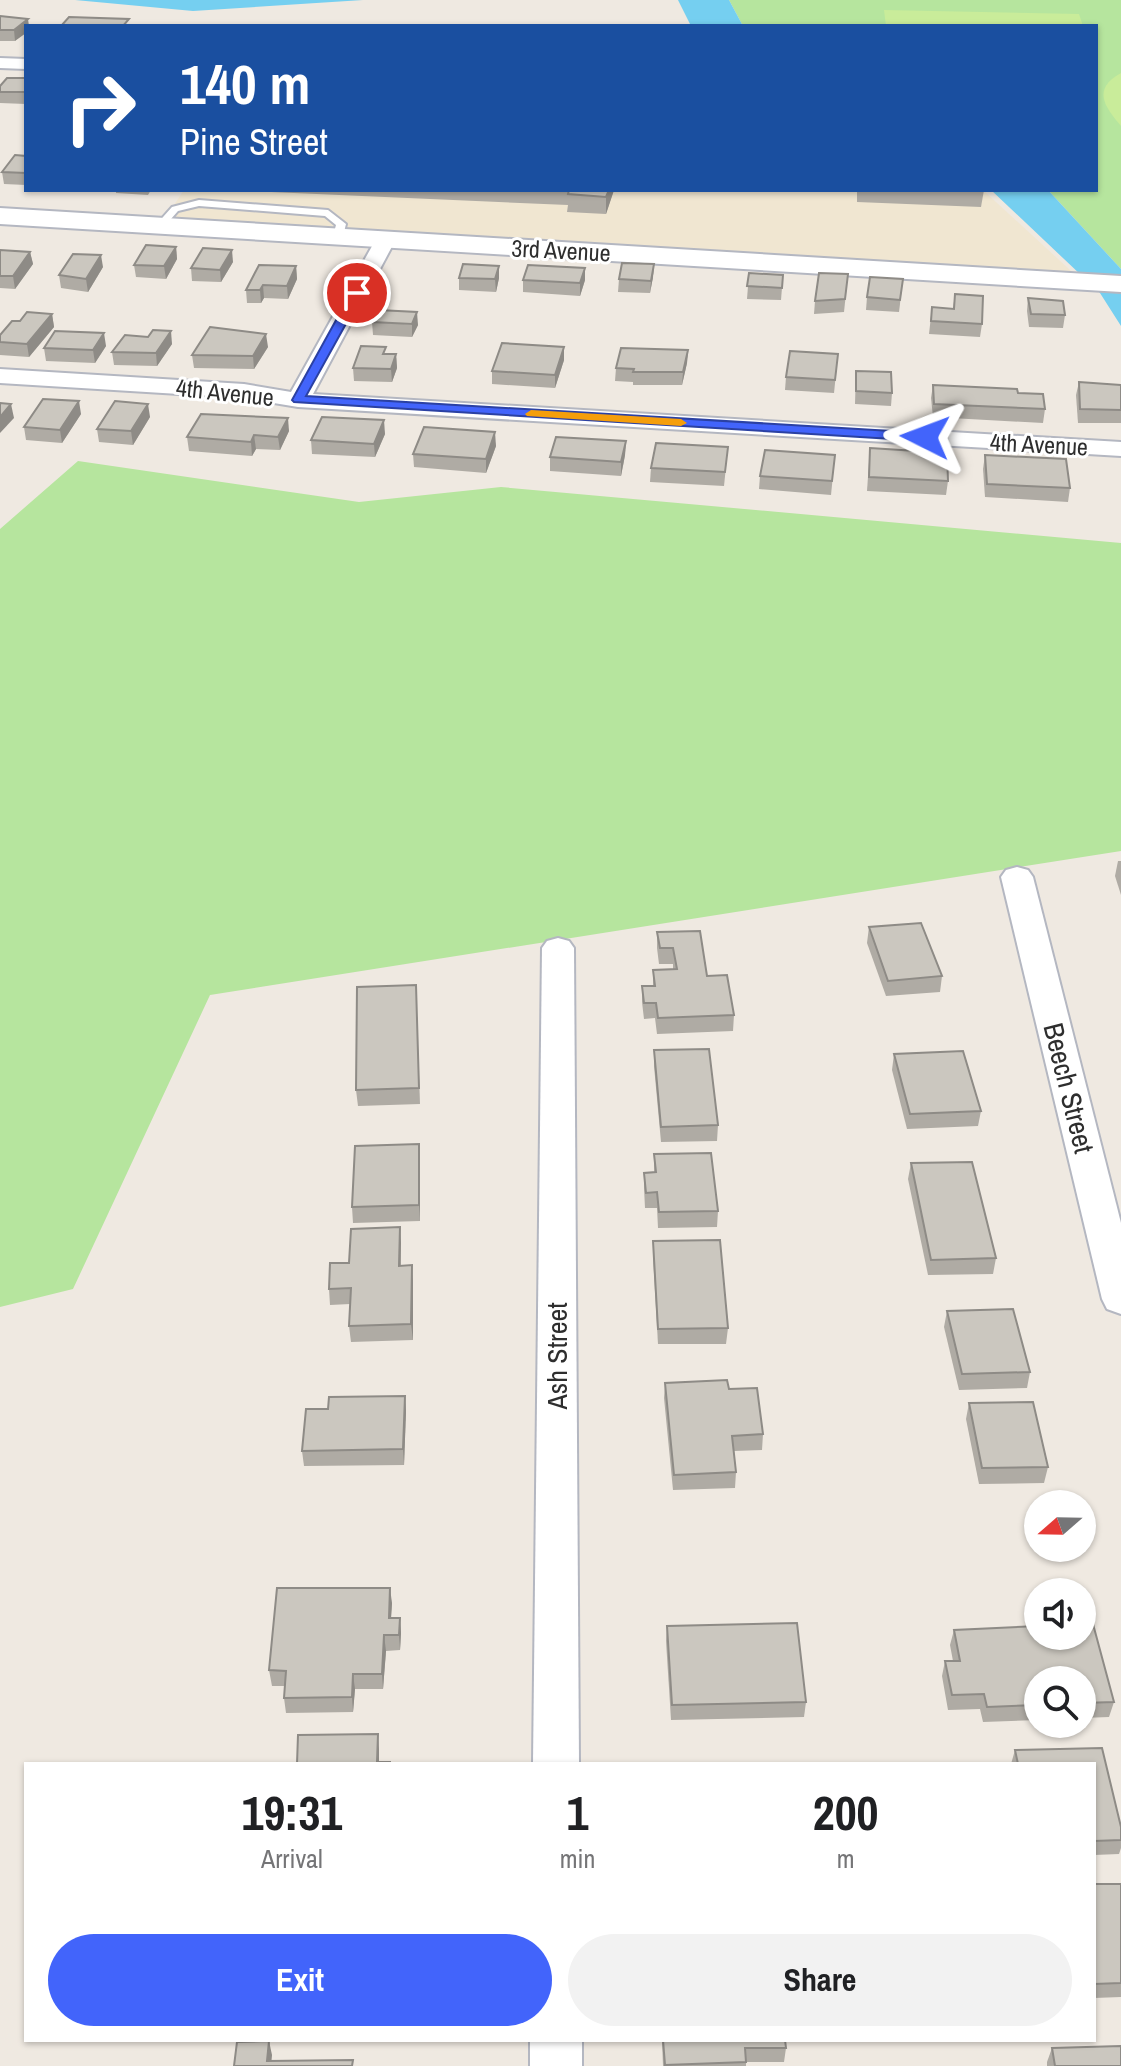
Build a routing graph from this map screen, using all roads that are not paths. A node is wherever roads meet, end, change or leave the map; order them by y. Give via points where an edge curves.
1 (0, 63) edge
2 (24, 64) edge
3 (0, 216) edge
4 (386, 239) junction
5 (1121, 284) edge
6 (0, 376) edge
7 (298, 400) junction
8 (1121, 449) edge
9 (1017, 877) dead end
10 (558, 948) dead end
11 (1121, 1299) edge
12 (556, 1762) edge
13 (556, 2042) edge
14 (556, 2066) edge

1 - 2 street
3 - 4 main road, 3rd Avenue
4 - 5 main road, 3rd Avenue
4 - 7 street
6 - 7 street, 4th Avenue via 244,391
7 - 8 street, 4th Avenue
9 - 11 street, Beech Street
10 - 12 street, Ash Street
13 - 14 street

